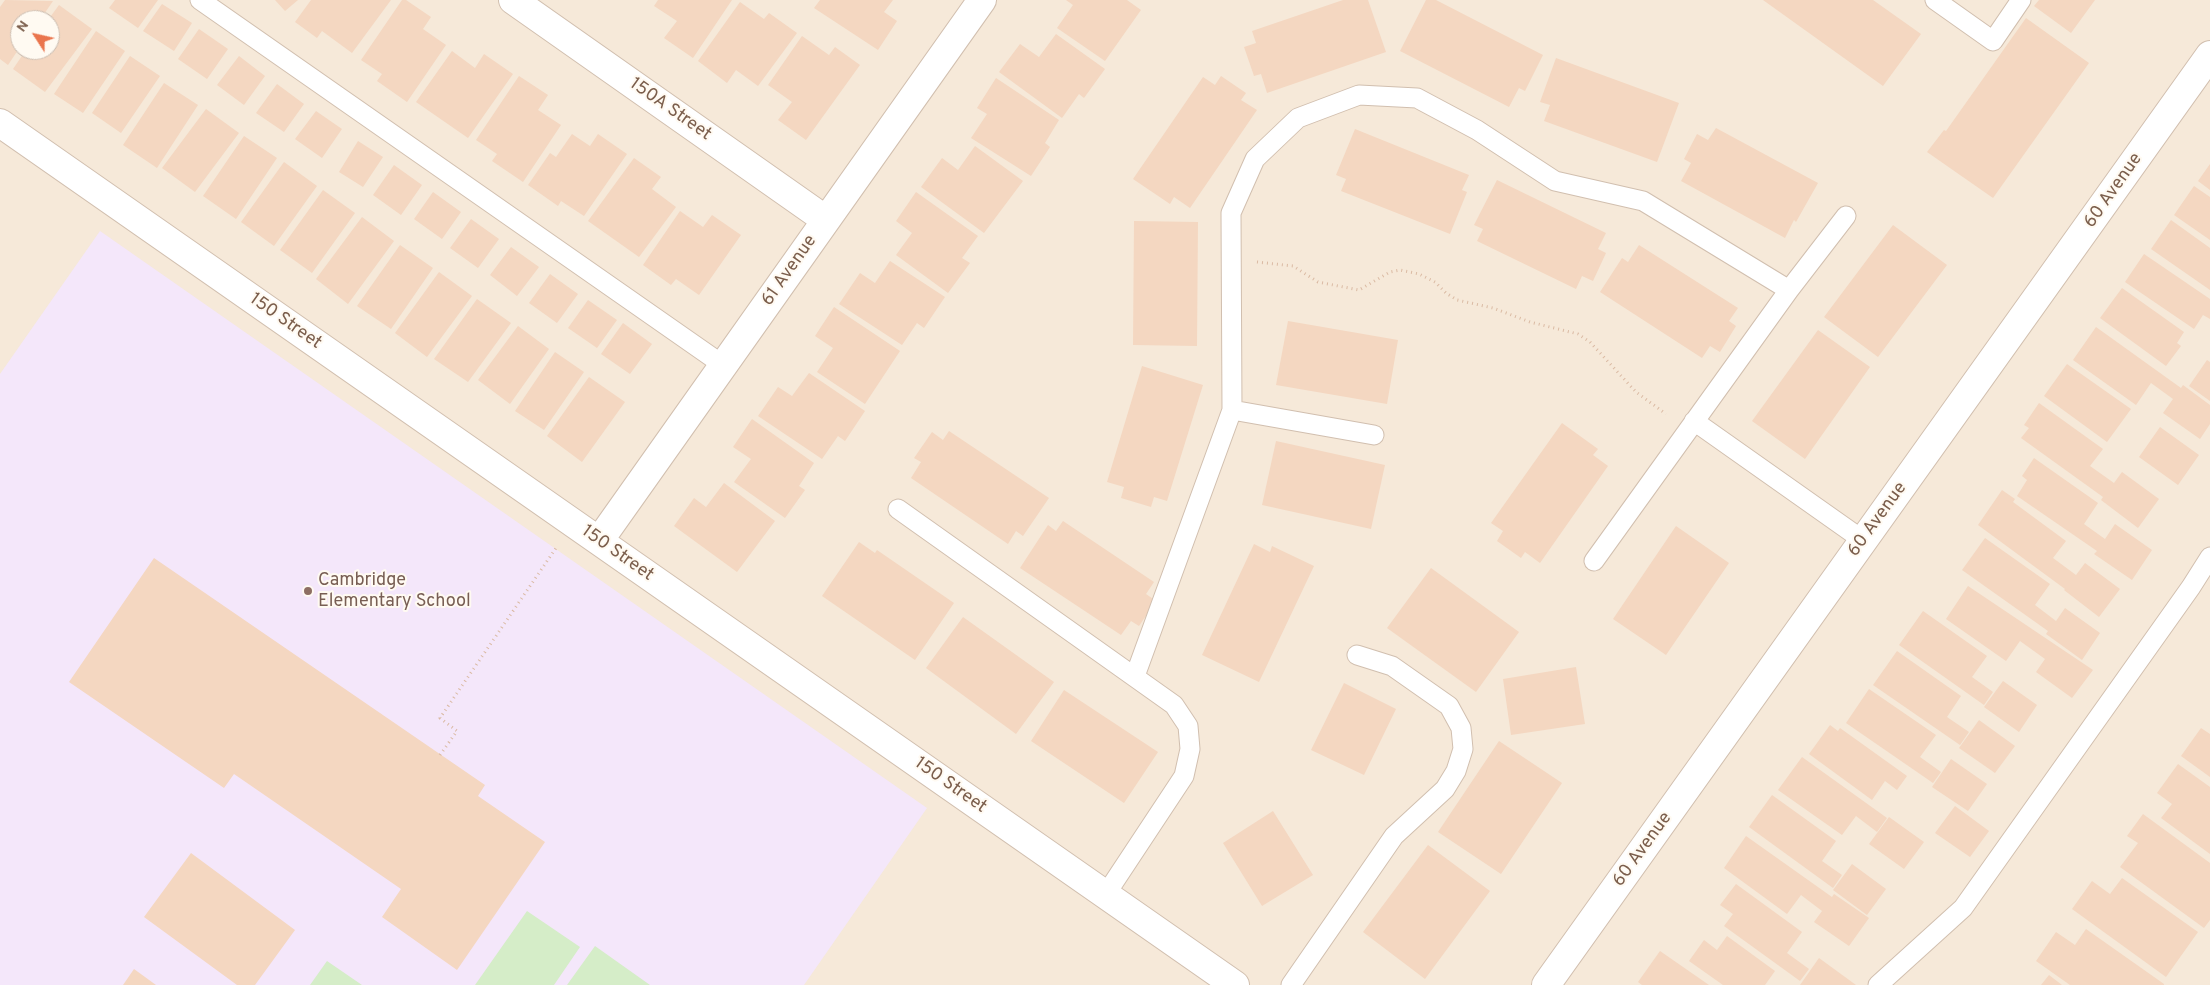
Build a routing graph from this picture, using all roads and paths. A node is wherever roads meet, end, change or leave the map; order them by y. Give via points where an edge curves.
1 (200, 0) edge
2 (513, 0) edge
3 (982, 0) edge
4 (1935, 0) edge
5 (2021, 0) edge
6 (2210, 55) edge
7 (0, 122) edge
8 (1846, 216) dead end
9 (826, 220) junction
10 (1249, 261) dead end
11 (1789, 290) junction
12 (723, 366) junction
13 (1232, 410) junction
14 (1672, 418) dead end
15 (1694, 421) junction
16 (1374, 435) dead end
17 (898, 508) dead end
18 (599, 541) junction
19 (1864, 541) junction
20 (2210, 557) edge
21 (549, 558) dead end
22 (1594, 561) dead end
23 (1357, 655) dead end
24 (1136, 676) junction
25 (440, 754) dead end
26 (1106, 894) junction
27 (1235, 985) edge
28 (1291, 985) edge
29 (1546, 985) edge
30 (1878, 985) edge

1 - 12 lane
2 - 9 street, 150A Street
3 - 9 street, 61 Avenue
4 - 5 lane via 1993,41
6 - 19 street, 60 Avenue
7 - 18 street, 150 Street
8 - 11 lane
9 - 12 street, 61 Avenue
10 - 14 path via 1293,266 1318,282 1359,290 1390,272 1400,270 1419,274 1457,300 1578,334 1590,342 1636,392
11 - 13 lane via 1643,201 1555,181 1477,130 1417,98 1359,95 1298,118 1255,159 1231,213
11 - 15 lane
12 - 18 street, 61 Avenue
13 - 16 lane
13 - 24 lane
15 - 19 lane
15 - 22 lane
17 - 24 lane
18 - 26 street, 150 Street
19 - 29 street, 60 Avenue
20 - 30 lane via 1963,908
21 - 25 path via 440,718 457,730
23 - 28 lane via 1392,666 1449,706 1461,728 1463,749 1456,771 1445,789 1394,836
24 - 26 lane via 1174,705 1188,726 1190,749 1184,776
26 - 27 street, 150 Street

